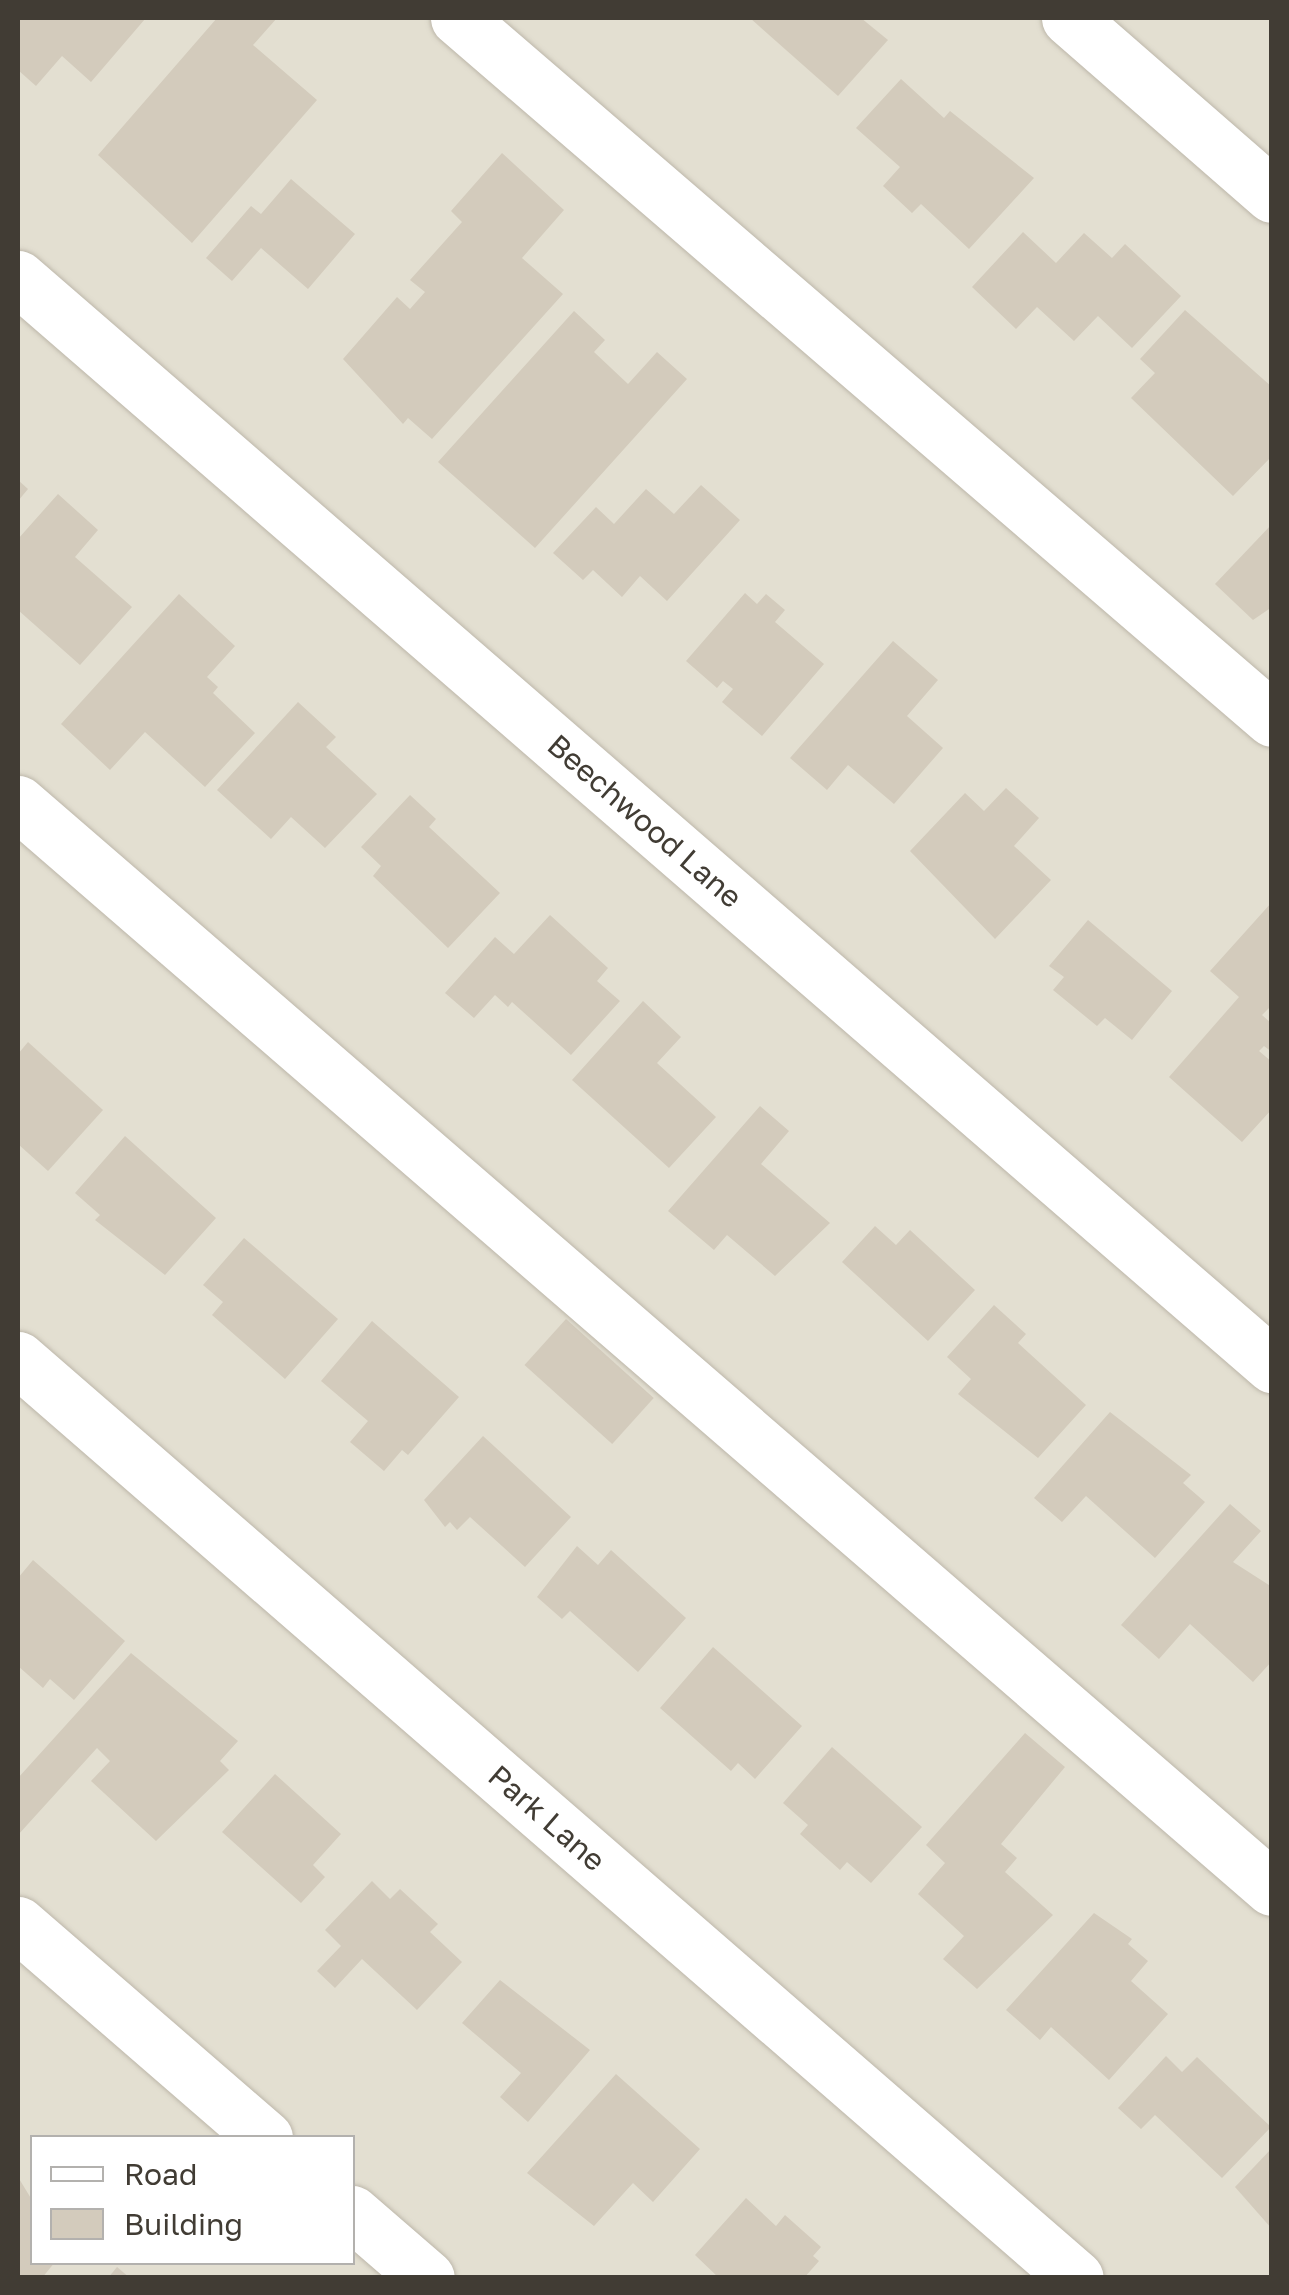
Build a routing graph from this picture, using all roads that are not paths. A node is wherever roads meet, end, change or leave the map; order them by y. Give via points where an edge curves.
1 (458, 18) edge
2 (1069, 18) edge
3 (1272, 194) edge
4 (18, 278) edge
5 (1272, 719) edge
6 (18, 803) edge
7 (18, 1358) edge
8 (1272, 1365) edge
9 (1272, 1888) edge
10 (18, 1924) edge
11 (262, 2135) edge
12 (355, 2216) edge
13 (428, 2278) edge
14 (1076, 2278) edge

1 - 5 street
2 - 3 street
4 - 8 street, Beechwood Lane
6 - 9 street
7 - 14 street, Park Lane
10 - 11 street
12 - 13 street

